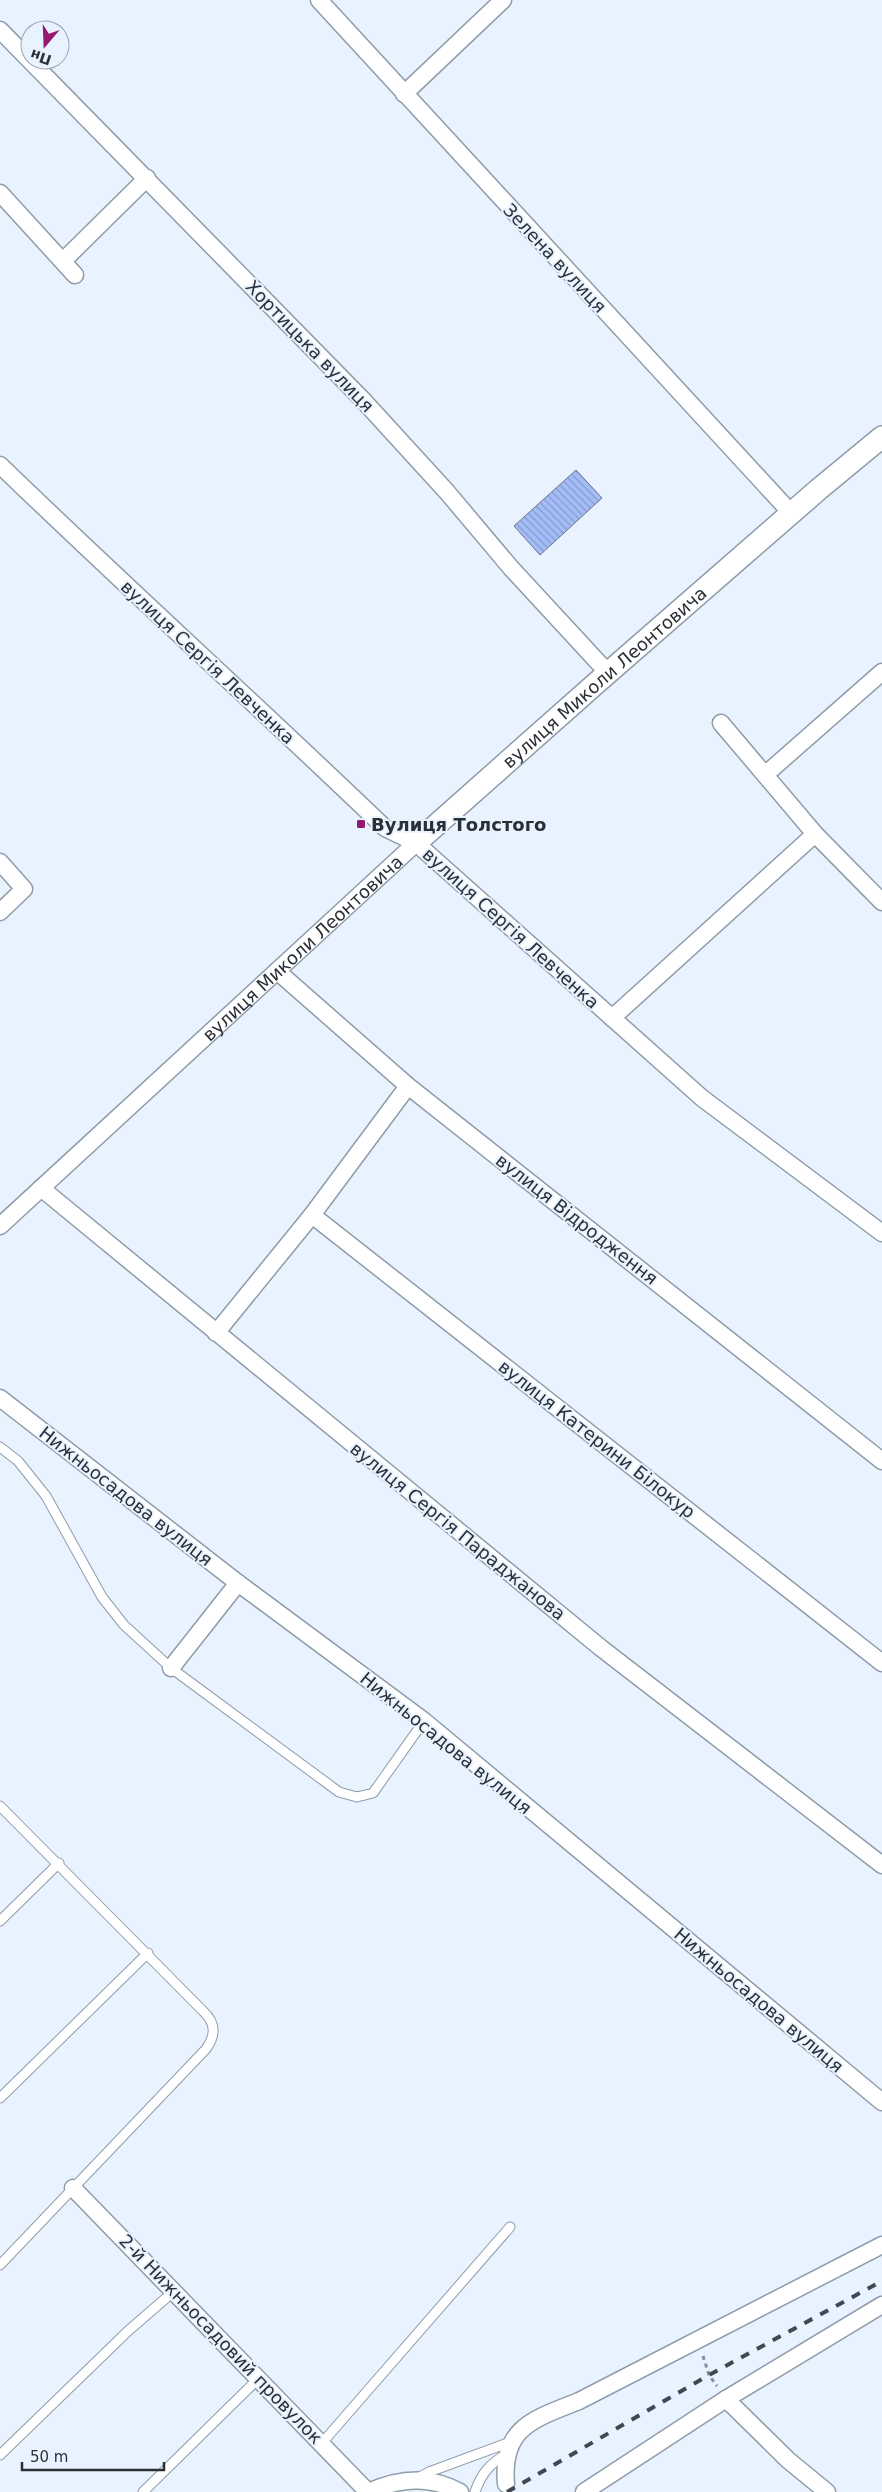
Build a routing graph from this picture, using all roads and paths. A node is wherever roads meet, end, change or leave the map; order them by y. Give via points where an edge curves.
1 (319, 0) edge
2 (502, 0) edge
3 (0, 30) edge
4 (404, 94) junction
5 (147, 178) junction
6 (0, 193) edge
7 (63, 261) junction
8 (75, 275) dead end
9 (882, 437) edge
10 (0, 465) edge
11 (792, 514) junction
12 (882, 672) edge
13 (608, 673) junction
14 (722, 723) dead end
15 (766, 774) junction
16 (816, 834) junction
17 (416, 843) junction
18 (0, 862) edge
19 (882, 902) edge
20 (0, 912) edge
21 (277, 971) junction
22 (612, 1018) junction
23 (408, 1086) junction
24 (41, 1188) junction
25 (312, 1214) junction
26 (0, 1226) edge
27 (882, 1233) edge
28 (216, 1333) junction
29 (0, 1398) edge
30 (0, 1448) edge
31 (882, 1461) edge
32 (238, 1582) junction
33 (882, 1663) edge
34 (171, 1668) junction
35 (424, 1721) junction
36 (0, 1806) edge
37 (59, 1863) junction
38 (882, 1865) edge
39 (0, 1921) edge
40 (148, 1954) junction
41 (0, 2098) edge
42 (882, 2102) edge
43 (73, 2188) junction
44 (510, 2228) dead end
45 (882, 2245) edge
46 (0, 2265) edge
47 (173, 2292) junction
48 (882, 2305) edge
49 (697, 2342) junction
50 (258, 2379) junction
51 (726, 2399) junction
52 (322, 2443) junction
53 (510, 2447) junction
54 (0, 2454) edge
55 (415, 2480) junction
56 (506, 2484) dead end
57 (143, 2492) edge
58 (368, 2492) edge
59 (460, 2492) edge
60 (474, 2492) edge
61 (584, 2492) edge
62 (827, 2492) edge

1 - 4 street, Зелена вулиця
2 - 4 street
3 - 5 street, Хортицька вулиця
4 - 11 street, Зелена вулиця
5 - 7 street
5 - 13 street, Хортицька вулиця via 362,399
6 - 7 street
7 - 8 street
9 - 11 street, вулиця Миколи Леонтовича
10 - 17 street, вулиця Сергія Левченка via 386,828
11 - 13 street, вулиця Миколи Леонтовича
12 - 15 street
13 - 17 street, вулиця Миколи Леонтовича
14 - 15 street
15 - 16 street
16 - 19 street
16 - 22 street
17 - 21 street, вулиця Миколи Леонтовича
17 - 22 street, вулиця Сергія Левченка
18 - 20 street via 24,889
21 - 23 street, вулиця Відродження
21 - 24 street, вулиця Миколи Леонтовича
22 - 27 street, вулиця Сергія Левченка via 702,1098
23 - 25 street
23 - 31 street, вулиця Відродження
24 - 26 street, вулиця Миколи Леонтовича
24 - 28 street, вулиця Сергія Параджанова
25 - 28 street
25 - 33 street, вулиця Катерини Білокур
28 - 38 street, вулиця Сергія Параджанова via 601,1648
29 - 32 street, Нижньосадова вулиця
30 - 34 lane via 18,1461 46,1496 102,1597 124,1626
32 - 34 street
32 - 35 street, Нижньосадова вулиця
34 - 35 lane via 339,1792 357,1797 373,1793
35 - 42 street, Нижньосадова вулиця
36 - 37 lane
37 - 39 lane
37 - 40 lane
40 - 41 lane
40 - 43 lane via 211,2019 214,2029 212,2040
43 - 46 lane
43 - 47 street, 2-й Нижньосадовий провулок
44 - 52 lane
45 - 49 street
47 - 50 street, 2-й Нижньосадовий провулок
47 - 54 lane
48 - 51 street
49 - 51 path via 709,2375
49 - 53 street via 579,2401 534,2419
50 - 52 street, 2-й Нижньосадовий провулок
50 - 57 lane
51 - 61 street
51 - 62 street via 788,2460
52 - 58 street, 2-й Нижньосадовий провулок
53 - 55 lane via 439,2468
53 - 56 street via 505,2469
53 - 60 lane via 483,2474
55 - 58 street via 386,2484
55 - 59 street via 447,2484

